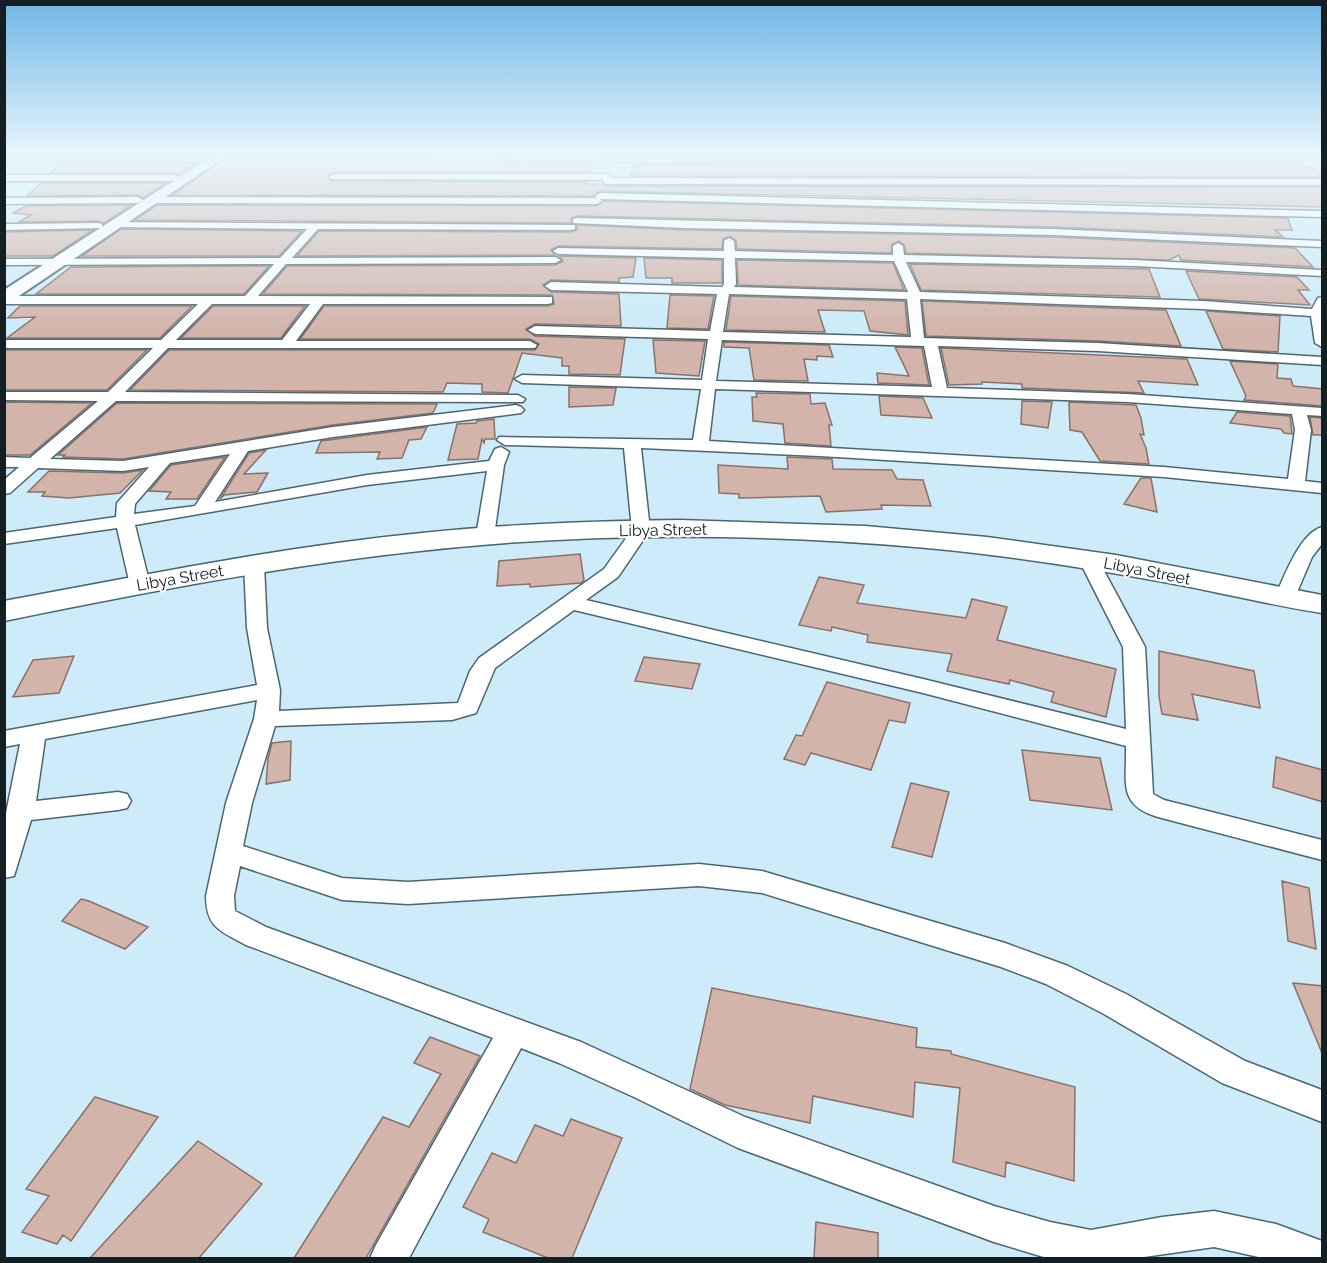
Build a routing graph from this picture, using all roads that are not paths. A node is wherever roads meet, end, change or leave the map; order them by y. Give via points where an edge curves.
1 (125, 213) edge
2 (364, 213) edge
3 (494, 213) edge
4 (585, 213) edge
5 (764, 213) joint
6 (894, 213) edge
7 (1004, 213) edge
8 (1078, 213) edge
9 (1145, 213) edge
10 (1323, 214) edge
11 (304, 218) dead end
12 (1295, 222) junction
13 (574, 224) junction
14 (105, 226) junction
15 (296, 226) junction
16 (315, 226) junction
17 (728, 226) junction
18 (4, 227) edge
19 (896, 228) junction
20 (1213, 239) junction
21 (1304, 242) junction
22 (1323, 244) edge
23 (1225, 251) dead end
24 (557, 255) junction
25 (730, 255) junction
26 (1323, 256) edge
27 (899, 259) junction
28 (4, 261) edge
29 (283, 261) junction
30 (51, 262) junction
31 (1323, 273) edge
32 (551, 286) junction
33 (4, 288) edge
34 (727, 291) junction
35 (915, 296) junction
36 (4, 299) edge
37 (319, 300) junction
38 (208, 301) junction
39 (247, 301) junction
40 (1320, 307) edge
41 (541, 315) junction
42 (714, 336) junction
43 (924, 342) junction
44 (4, 344) edge
45 (165, 344) junction
46 (287, 344) junction
47 (1323, 344) edge
48 (1323, 361) edge
49 (526, 362) junction
50 (708, 383) junction
51 (940, 392) junction
52 (4, 396) edge
53 (112, 396) junction
54 (1298, 409) junction
55 (1323, 412) edge
56 (512, 420) junction
57 (632, 443) junction
58 (700, 445) junction
59 (243, 446) junction
60 (164, 460) junction
61 (4, 462) edge
62 (33, 463) junction
63 (496, 465) junction
64 (1296, 485) junction
65 (1323, 488) edge
66 (4, 489) edge
67 (201, 510) junction
68 (125, 522) junction
69 (641, 530) junction
70 (1323, 533) edge
71 (485, 537) junction
72 (4, 539) edge
73 (1089, 560) junction
74 (254, 565) junction
75 (140, 585) junction
76 (1285, 597) junction
77 (571, 603) junction
78 (1323, 604) edge
79 (4, 611) edge
80 (268, 690) junction
81 (266, 719) junction
82 (34, 733) junction
83 (4, 739) edge
84 (1139, 741) junction
85 (118, 801) dead end
86 (21, 812) junction
87 (1323, 850) edge
88 (229, 852) junction
89 (4, 868) edge
90 (514, 1031) junction
91 (1323, 1106) edge
92 (1091, 1254) edge
93 (389, 1258) edge
94 (1319, 1258) edge

1 - 14 main road
2 - 16 street
3 - 13 street
4 - 13 street
5 - 17 street
5 - 19 street
6 - 19 street
7 - 19 street
8 - 20 street
9 - 12 street
10 - 12 street
11 - 15 street
12 - 21 street
13 - 17 street
13 - 24 street
14 - 15 street
14 - 18 street
14 - 30 main road
15 - 16 street
16 - 29 street
17 - 25 street
19 - 27 street
20 - 21 street
20 - 23 street
21 - 22 street
21 - 26 street
24 - 25 street
24 - 29 street
24 - 32 street
25 - 27 street
25 - 34 street
27 - 31 street via 1135,263
27 - 35 street
28 - 30 street
29 - 30 street
29 - 39 street
30 - 33 main road
30 - 36 main road
32 - 34 street
32 - 41 street
34 - 35 street
34 - 42 street via 721,297
35 - 40 street
35 - 43 street via 913,306
36 - 38 street
37 - 39 street
37 - 41 street
37 - 46 street
38 - 39 street
38 - 45 street
40 - 47 street
41 - 42 street
41 - 49 street
42 - 43 street
42 - 50 street
43 - 48 street via 1123,348
43 - 51 street
44 - 45 street
45 - 46 street
45 - 53 street
46 - 49 street
49 - 50 street
49 - 56 street
50 - 51 street
50 - 58 street
51 - 54 street via 1180,400
52 - 53 street
53 - 56 street
53 - 62 street
54 - 55 street
54 - 64 street via 1303,430
56 - 57 street
56 - 59 street via 333,432
56 - 63 street
57 - 58 street
57 - 69 street
58 - 64 street via 1164,472
59 - 60 street
59 - 67 street
60 - 62 street via 113,466
60 - 68 street via 129,497
61 - 62 street
62 - 66 street
63 - 67 street via 367,480
63 - 71 street
64 - 65 street
67 - 68 street
68 - 72 street
68 - 75 street
69 - 71 highway, Libya Street
69 - 73 highway, Libya Street via 712,529 876,537
69 - 77 street via 611,573
70 - 76 street via 1303,556
71 - 74 highway, Libya Street via 379,546
73 - 76 highway, Libya Street
73 - 84 street via 1134,647
74 - 75 highway, Libya Street
74 - 80 street via 257,628
75 - 79 highway, Libya Street
76 - 78 highway, Libya Street
77 - 81 street via 487,663 465,710
77 - 84 street
80 - 81 street
80 - 82 street
81 - 88 street
82 - 83 street
82 - 86 street
84 - 87 street via 1138,791 1146,803
85 - 86 street
86 - 89 street
88 - 90 street via 220,909 223,918 235,927
88 - 91 street via 342,889 370,892 699,875 762,882 1057,975 1234,1072
90 - 92 street via 646,1086 738,1131 994,1224
90 - 93 street
92 - 94 street via 1162,1235 1214,1229 1276,1243

